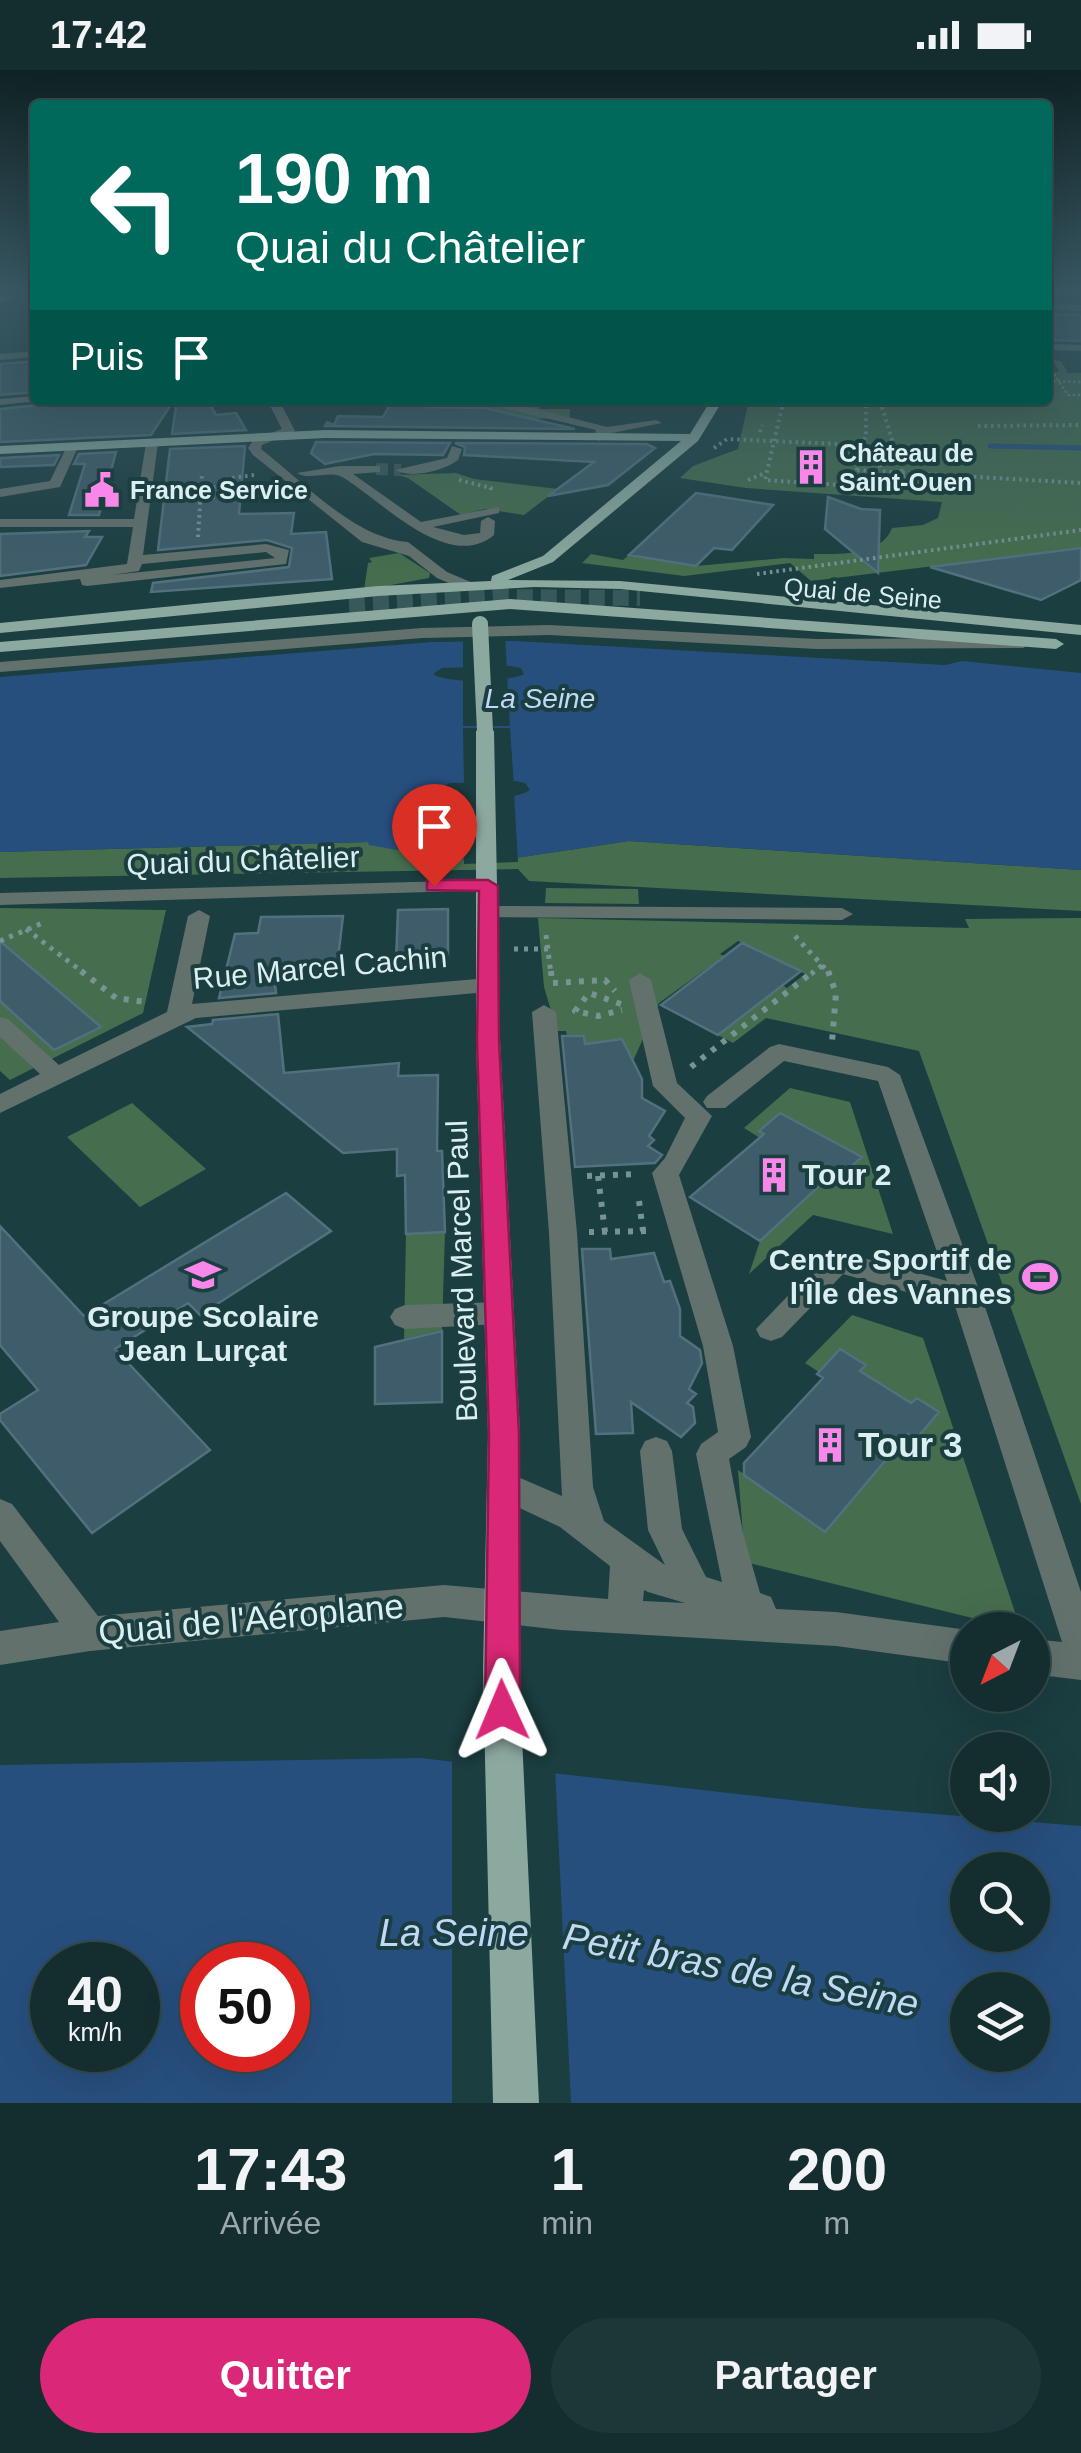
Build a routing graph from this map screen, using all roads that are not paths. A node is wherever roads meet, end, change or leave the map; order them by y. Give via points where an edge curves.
1 (30, 399) edge
2 (0, 402) edge
3 (276, 405) edge
4 (529, 405) edge
5 (715, 405) edge
6 (656, 423) dead end
7 (602, 434) junction
8 (270, 437) junction
9 (694, 438) junction
10 (152, 443) junction
11 (458, 443) junction
12 (72, 447) junction
13 (0, 450) edge
14 (376, 469) tunnel mouth
15 (340, 470) junction
16 (402, 470) tunnel mouth
17 (303, 474) junction
18 (0, 492) edge
19 (32, 494) dead end
20 (0, 512) edge
21 (0, 523) edge
22 (23, 523) junction
23 (141, 523) junction
24 (420, 526) junction
25 (413, 554) junction
26 (548, 559) junction
27 (134, 564) junction
28 (88, 578) junction
29 (535, 583) junction
30 (0, 584) edge
31 (468, 586) junction
32 (640, 598) tunnel mouth
33 (510, 604) junction
34 (349, 605) tunnel mouth
35 (478, 617) junction
36 (0, 628) edge
37 (1081, 633) edge
38 (0, 639) edge
39 (1041, 643) junction
40 (1081, 646) edge
41 (0, 647) edge
42 (0, 667) edge
43 (488, 888) junction
44 (0, 900) edge
45 (842, 914) dead end
46 (199, 916) dead end
47 (488, 984) junction
48 (636, 993) road end
49 (544, 1012) dead end
50 (178, 1014) junction
51 (0, 1024) edge
52 (57, 1076) junction
53 (716, 1102) dead end
54 (0, 1104) edge
55 (967, 1298) junction
56 (499, 1312) junction
57 (404, 1317) dead end
58 (771, 1330) dead end
59 (656, 1451) dead end
60 (504, 1486) junction
61 (0, 1514) edge
62 (592, 1532) junction
63 (627, 1562) junction
64 (694, 1591) junction
65 (502, 1606) junction
66 (746, 1606) junction
67 (625, 1616) junction
68 (836, 1630) junction
69 (90, 1634) junction
70 (950, 1645) edge
71 (1081, 1646) edge
72 (0, 1648) edge
73 (1050, 1658) edge
74 (1081, 1662) edge
75 (516, 2103) edge

1 - 2 street
3 - 8 street via 289,431
4 - 7 street
5 - 9 main road
6 - 7 street
7 - 9 main road
7 - 11 main road
8 - 10 main road
8 - 11 main road
8 - 17 street via 276,452
8 - 25 street via 255,445 257,452 307,493 366,539
9 - 26 main road
10 - 12 main road
10 - 23 street
11 - 16 street via 452,460
12 - 13 main road
12 - 18 street via 55,484
14 - 15 street
15 - 17 street
15 - 24 street
17 - 25 street
19 - 22 street
20 - 22 street
21 - 22 street
22 - 23 street
23 - 27 street
24 - 24 street via 468,540 487,535 491,516
25 - 31 street
26 - 29 main road
26 - 31 main road
27 - 28 street
27 - 28 street via 218,549 284,553 274,563
28 - 30 street
29 - 31 main road
29 - 33 main road
29 - 37 main road via 639,587
31 - 35 main road, Boulevard Marcel Paul
31 - 36 main road
32 - 37 main road, Quai de Seine
33 - 35 main road
33 - 39 main road
34 - 38 main road
35 - 41 main road
35 - 43 main road, Boulevard Marcel Paul, bridge
39 - 40 main road
39 - 42 street via 817,644 549,630 422,633
43 - 44 street, Quai du Châtelier
43 - 45 street, Quai du Châtelier via 770,914
43 - 47 main road, Boulevard Marcel Paul
46 - 50 street
47 - 50 street, Rue Marcel Cachin
47 - 56 main road, Boulevard Marcel Paul
48 - 66 street via 665,1086 699,1116 665,1173 714,1333 735,1438 712,1454
49 - 62 street via 576,1487
50 - 52 street, Rue Marcel Cachin
51 - 52 street
52 - 54 street, Rue Marcel Cachin
53 - 55 street via 779,1052 888,1075
55 - 58 street via 838,1262
55 - 71 street
56 - 57 street
56 - 60 main road, Boulevard Marcel Paul
59 - 64 street via 666,1530
60 - 62 street
60 - 65 main road, Boulevard Marcel Paul
61 - 69 street
62 - 63 street
63 - 64 street
63 - 67 street
64 - 66 street
65 - 67 street, Quai de l'Aéroplane
65 - 69 street, Quai de l'Aéroplane via 444,1600
65 - 75 main road, Boulevard Marcel Paul
66 - 68 street
67 - 68 street, Quai de l'Aéroplane
68 - 70 street
69 - 72 street, Quai de l'Aéroplane
73 - 74 street

